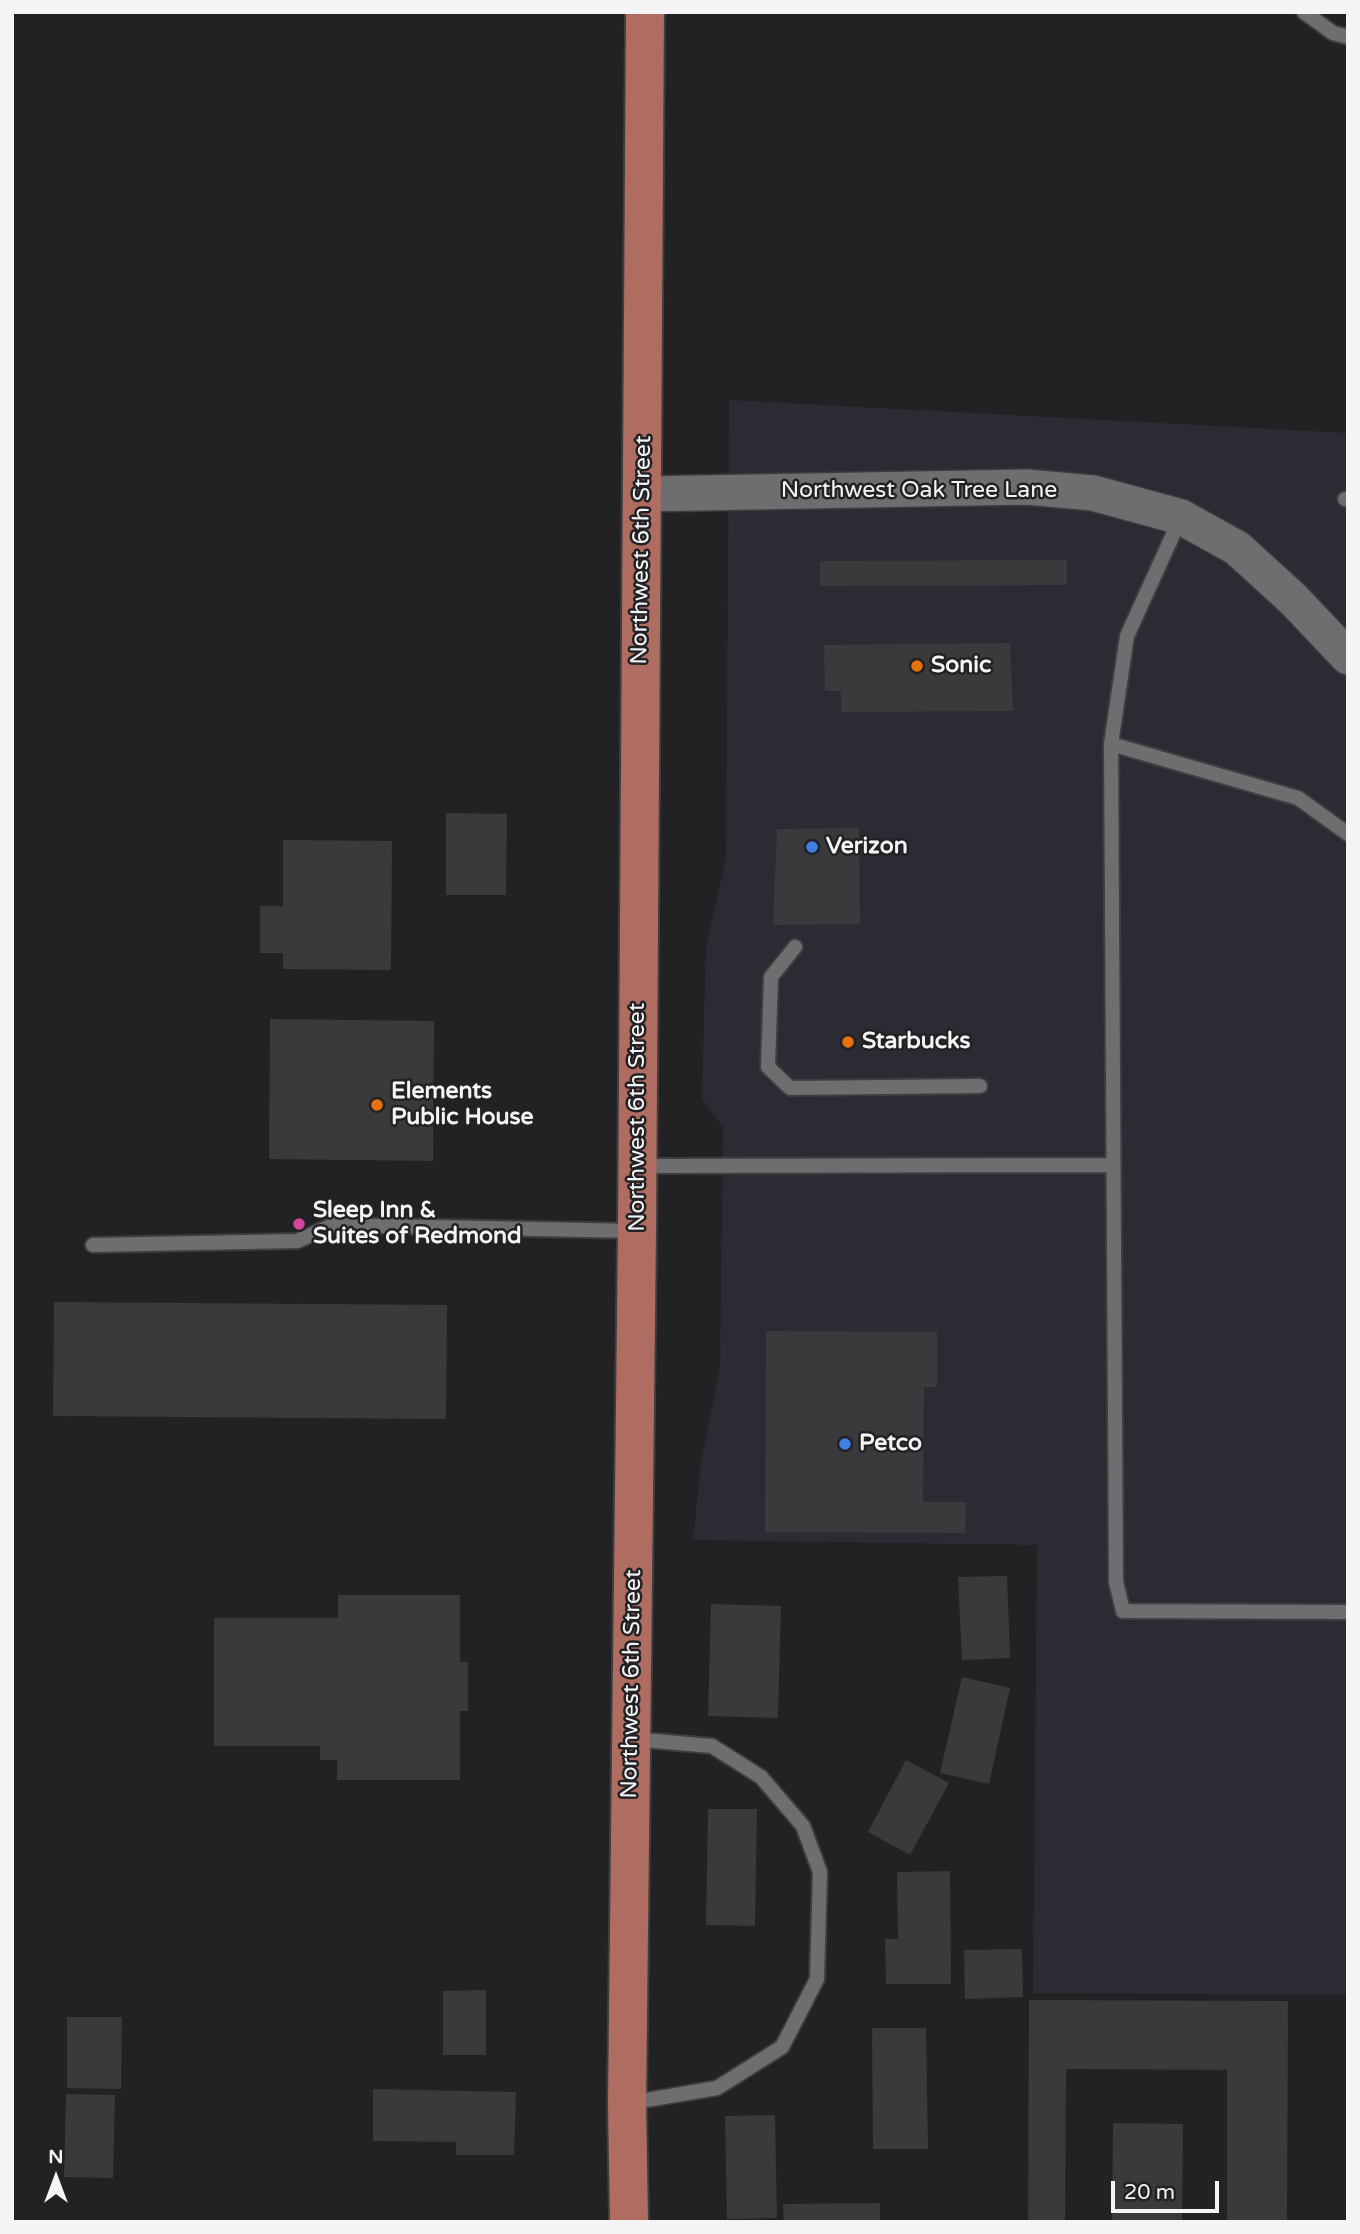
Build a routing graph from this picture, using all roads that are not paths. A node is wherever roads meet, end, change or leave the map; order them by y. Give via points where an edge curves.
1 (645, 12) edge
2 (1304, 12) edge
3 (1348, 37) edge
4 (643, 494) junction
5 (1181, 517) junction
6 (1348, 657) edge
7 (1111, 744) junction
8 (1348, 834) edge
9 (795, 947) dead end
10 (980, 1087) dead end
11 (1113, 1165) junction
12 (638, 1166) junction
13 (637, 1231) junction
14 (93, 1245) dead end
15 (1348, 1612) edge
16 (632, 1739) junction
17 (627, 2103) junction
18 (629, 2222) edge

1 - 4 main road, Northwest 6th Street
2 - 3 lane via 1333,33
4 - 5 street, Northwest Oak Tree Lane via 1027,487 1093,493
4 - 12 main road, Northwest 6th Street
5 - 6 street, Northwest Oak Tree Lane via 1237,548
5 - 7 lane via 1127,636
7 - 8 lane via 1298,798
7 - 11 lane
9 - 10 lane via 771,977 770,990 768,1066 790,1088
11 - 12 lane
11 - 15 lane via 1116,1582 1123,1611
12 - 13 main road, Northwest 6th Street
13 - 14 lane via 333,1225 296,1241
13 - 16 main road, Northwest 6th Street
16 - 17 main road, Northwest 6th Street
16 - 17 lane via 712,1746 761,1777 803,1826 820,1872 817,1979 782,2046 717,2088
17 - 18 main road, Northwest 6th Street

